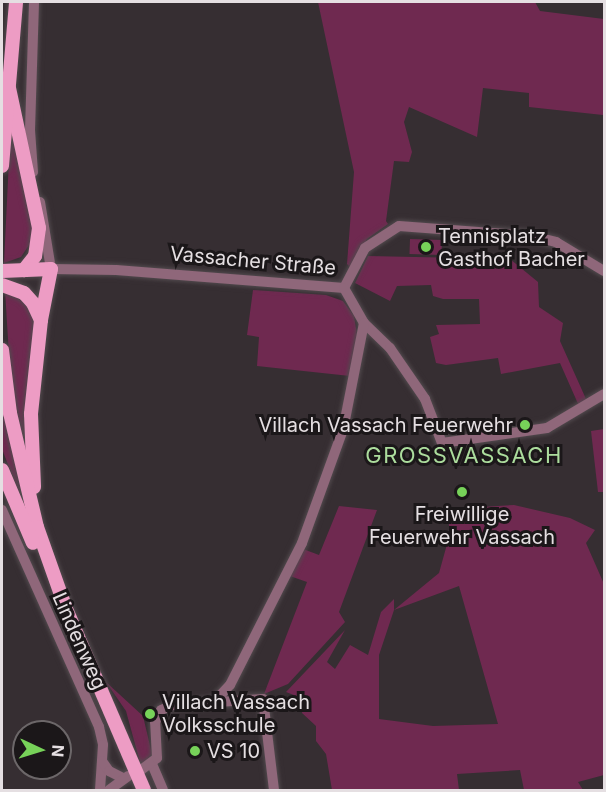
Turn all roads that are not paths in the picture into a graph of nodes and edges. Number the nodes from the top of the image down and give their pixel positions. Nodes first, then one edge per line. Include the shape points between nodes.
1 (16, 2) edge
2 (34, 2) edge
3 (9, 88) junction
4 (2, 166) edge
5 (51, 269) junction
6 (2, 270) edge
7 (24, 270) junction
8 (604, 271) edge
9 (2, 285) edge
10 (344, 288) junction
11 (41, 320) junction
12 (364, 323) junction
13 (2, 350) edge
14 (604, 394) edge
15 (2, 470) edge
16 (2, 510) edge
17 (37, 527) junction
18 (66, 609) junction
19 (215, 701) junction
20 (102, 761) junction
21 (152, 764) junction
22 (131, 774) junction
23 (100, 790) edge
24 (109, 790) edge
25 (144, 790) edge
26 (163, 790) edge
27 (274, 790) edge

1 - 3 main road
2 - 5 street via 31,160 48,232
3 - 4 main road
3 - 7 main road via 39,228 35,256
5 - 7 main road, Vassacher Straße
5 - 10 street, Vassacher Straße via 116,270
5 - 11 main road
6 - 7 main road, Vassacher Straße
8 - 10 street, Vassacher Straße via 556,242 532,236 399,226 365,248
9 - 11 main road via 24,293
10 - 12 street
11 - 17 main road via 30,430 33,482 40,510
12 - 14 street via 390,348 425,399 442,443 547,428
12 - 19 street via 343,430 302,543 230,685
13 - 17 main road via 10,413
15 - 18 main road via 53,596
16 - 20 street, Lindenweg via 99,727
17 - 18 main road
18 - 25 main road
19 - 21 street via 161,710 155,722 159,751
19 - 27 street via 263,699
20 - 22 street via 109,771
20 - 23 street, Lindenweg
21 - 22 street
21 - 26 street
22 - 24 street

